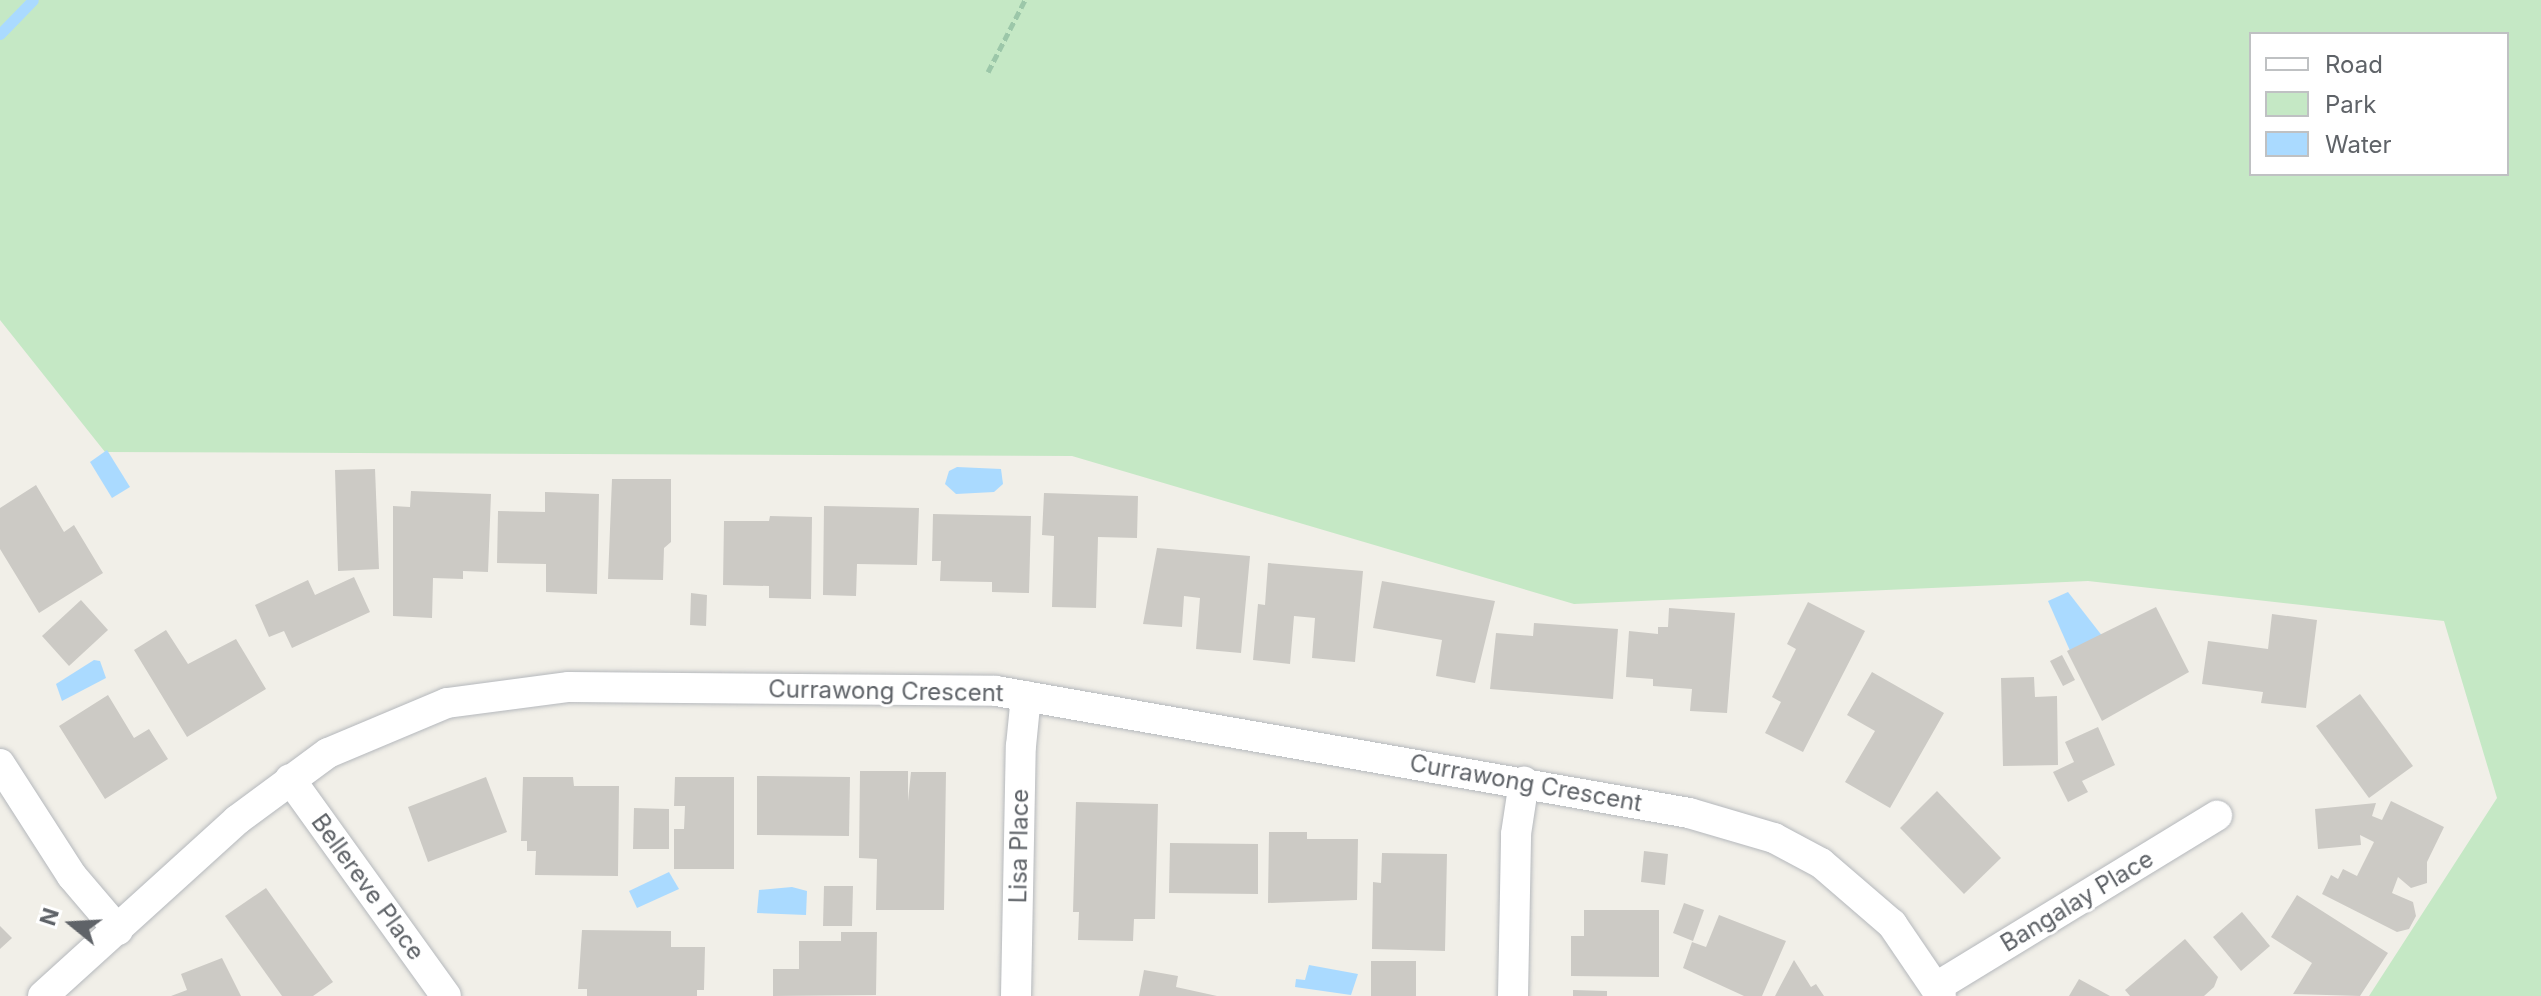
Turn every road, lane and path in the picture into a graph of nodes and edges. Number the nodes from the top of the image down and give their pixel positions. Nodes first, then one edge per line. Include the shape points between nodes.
1 (1025, 0) edge
2 (988, 72) dead end
3 (1026, 696) junction
4 (0, 764) edge
5 (290, 779) junction
6 (1524, 782) junction
7 (2217, 816) dead end
8 (118, 930) junction
9 (1940, 991) edge
10 (43, 996) edge
11 (446, 996) edge
12 (1016, 996) edge
13 (1513, 996) edge

1 - 2 path
3 - 5 street, Currawong Crescent via 968,689 532,689 447,703 409,716 328,753
3 - 6 street, Currawong Crescent
3 - 12 street, Lisa Place
4 - 8 street via 72,876
5 - 8 street, Currawong Crescent
5 - 11 street, Bellereve Place
6 - 9 street, Currawong Crescent via 1719,820 1798,849 1871,902
6 - 13 street via 1516,834
7 - 9 street, Bangalay Place
8 - 10 street, Currawong Crescent

